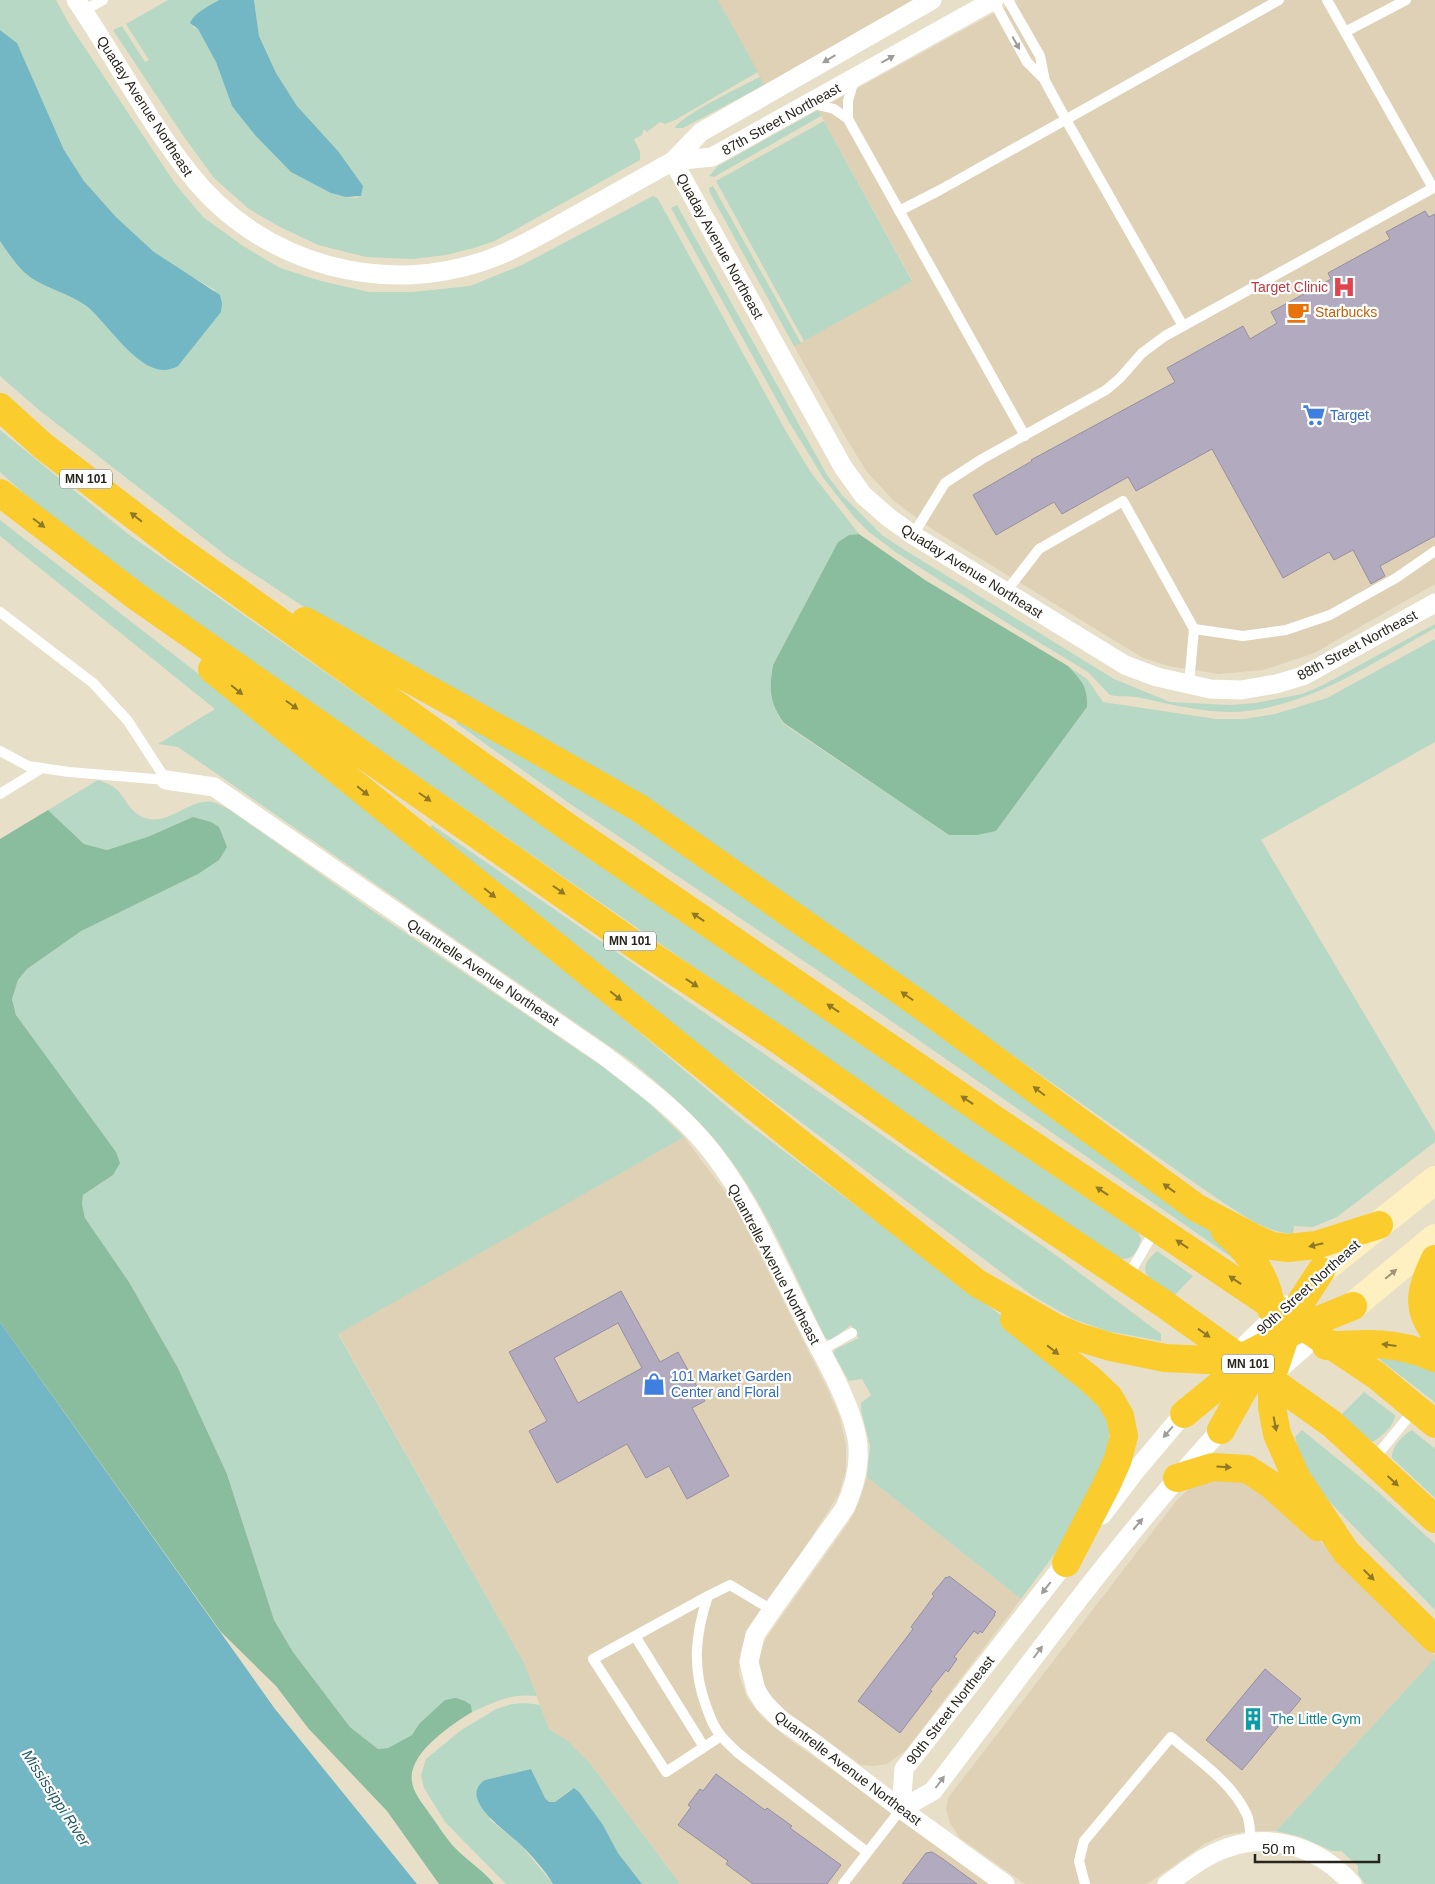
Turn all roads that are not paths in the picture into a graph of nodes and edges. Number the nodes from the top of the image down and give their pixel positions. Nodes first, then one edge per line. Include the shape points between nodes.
1 (103, 0) edge
2 (932, 0) edge
3 (997, 0) edge
4 (1279, 0) edge
5 (1326, 0) edge
6 (1406, 0) edge
7 (80, 5) edge
8 (1345, 32) junction
9 (854, 78) junction
10 (1045, 81) junction
11 (809, 103) junction
12 (1065, 118) junction
13 (848, 120) junction
14 (673, 161) junction
15 (1434, 187) edge
16 (900, 211) junction
17 (1183, 326) junction
18 (0, 407) edge
19 (1025, 436) junction
20 (0, 493) edge
21 (913, 535) junction
22 (175, 547) junction
23 (1435, 551) edge
24 (1005, 593) junction
25 (137, 597) junction
26 (1435, 603) edge
27 (0, 612) edge
28 (1194, 629) junction
29 (1189, 684) junction
30 (0, 751) edge
31 (42, 768) junction
32 (166, 780) junction
33 (0, 794) edge
34 (1435, 1180) edge
35 (1197, 1208) junction
36 (1379, 1225) junction
37 (1157, 1228) junction
38 (1435, 1238) edge
39 (1435, 1259) edge
40 (1321, 1271) joint
41 (1126, 1279) junction
42 (977, 1283) junction
43 (1353, 1306) joint
44 (852, 1332) dead end
45 (1435, 1333) edge
46 (1276, 1349) junction
47 (820, 1351) junction
48 (1435, 1358) edge
49 (1229, 1361) junction
50 (1184, 1414) junction
51 (1426, 1416) edge
52 (1221, 1430) joint
53 (1372, 1461) junction
54 (1177, 1478) junction
55 (1435, 1519) edge
56 (1346, 1552) junction
57 (1066, 1563) junction
58 (708, 1596) junction
59 (772, 1610) junction
60 (635, 1636) junction
61 (1435, 1640) edge
62 (721, 1736) junction
63 (704, 1747) junction
64 (901, 1808) junction
65 (1251, 1841) junction
66 (867, 1852) junction
67 (843, 1884) edge
68 (1005, 1884) edge
69 (1085, 1884) edge
70 (1167, 1884) edge
71 (1352, 1884) edge

1 - 7 lane
2 -> 14 street, 87th Street Northeast via 701,132
9 -> 3 street, 87th Street Northeast
3 -> 10 lane via 1026,62
3 - 10 lane via 1040,56
4 - 12 lane
5 - 8 lane
6 - 8 lane
7 - 14 street, Quaday Avenue Northeast via 171,150 197,182 235,220 265,240 329,267 385,275 423,275 461,268 500,255 538,236
8 - 15 lane
9 - 11 street, 87th Street Northeast
9 - 13 lane via 848,101
10 - 12 lane
11 - 13 lane via 834,109
11 - 14 street, 87th Street Northeast via 712,157
12 - 16 lane
12 - 17 lane
13 - 16 lane
14 - 21 street, Quaday Avenue Northeast via 844,467 864,495
15 - 17 lane
16 - 19 lane
17 - 19 lane via 1142,353 1106,390
22 -> 18 highway, MN 101 via 44,446
19 - 21 lane via 945,484
20 -> 25 highway, MN 101
21 - 24 street, Quaday Avenue Northeast
35 -> 22 highway via 919,1004 639,808
37 -> 22 highway, MN 101 via 569,828
23 - 28 lane via 1396,578 1330,615 1286,630 1243,636
24 - 28 lane via 1039,549 1122,501
24 - 29 street, Quaday Avenue Northeast via 1125,665
25 -> 41 highway, MN 101 via 638,947
25 -> 42 highway via 190,653
26 - 29 street, 88th Street Northeast via 1304,676 1241,690 1210,689
27 - 32 lane via 93,683 128,721
28 - 29 lane
30 - 31 lane via 28,766
31 - 32 lane
31 - 33 lane
32 - 47 street, Quantrelle Avenue Northeast via 214,788 605,1056 672,1109 702,1140 751,1214
34 - 36 main road, 90th Street Northeast
36 -> 35 highway via 1316,1245 1288,1248 1272,1246
35 - 46 highway via 1249,1254 1263,1280 1270,1303
36 - 40 main road, 90th Street Northeast
37 - 41 lane
51 -> 37 highway, MN 101 via 1377,1376
43 -> 38 main road
39 - 45 highway via 1422,1289 1423,1311
40 - 46 highway
41 -> 53 highway, MN 101 via 1332,1424
42 - 49 highway via 1056,1328 1111,1348 1165,1358
42 -> 57 highway via 1009,1316 1090,1379 1109,1397 1120,1416 1124,1436 1118,1459
43 - 46 highway via 1304,1326
44 - 47 lane
48 -> 46 highway via 1415,1349 1386,1344
46 - 49 highway
46 - 50 highway
46 - 52 highway
46 -> 56 highway via 1272,1407 1277,1434 1296,1477
47 - 59 street, Quantrelle Avenue Northeast via 852,1420 858,1447 856,1474 845,1508
49 - 50 street, 90th Street Northeast
50 -> 57 street, 90th Street Northeast via 1137,1469
51 - 53 lane
52 - 54 street
53 -> 55 highway, MN 101
54 -> 56 highway via 1213,1467 1247,1469 1270,1484
64 -> 54 street via 934,1791 1128,1536
56 -> 61 highway
57 -> 64 street, 90th Street Northeast via 904,1769
58 - 59 lane via 730,1586
58 - 60 lane
58 - 62 lane via 700,1621 696,1663 700,1689
59 - 64 street, Quantrelle Avenue Northeast via 755,1635 749,1662 756,1690 764,1703 781,1720
60 - 63 lane
60 - 63 lane via 593,1659 666,1772
62 - 63 lane
62 - 66 lane via 738,1753
64 - 66 lane
64 - 68 street, Quantrelle Avenue Northeast
65 - 69 lane via 1248,1816 1238,1799 1219,1778 1171,1737 1084,1841 1079,1861
65 - 70 street via 1203,1859
65 - 71 street via 1279,1842 1302,1848 1327,1860
66 - 67 lane

